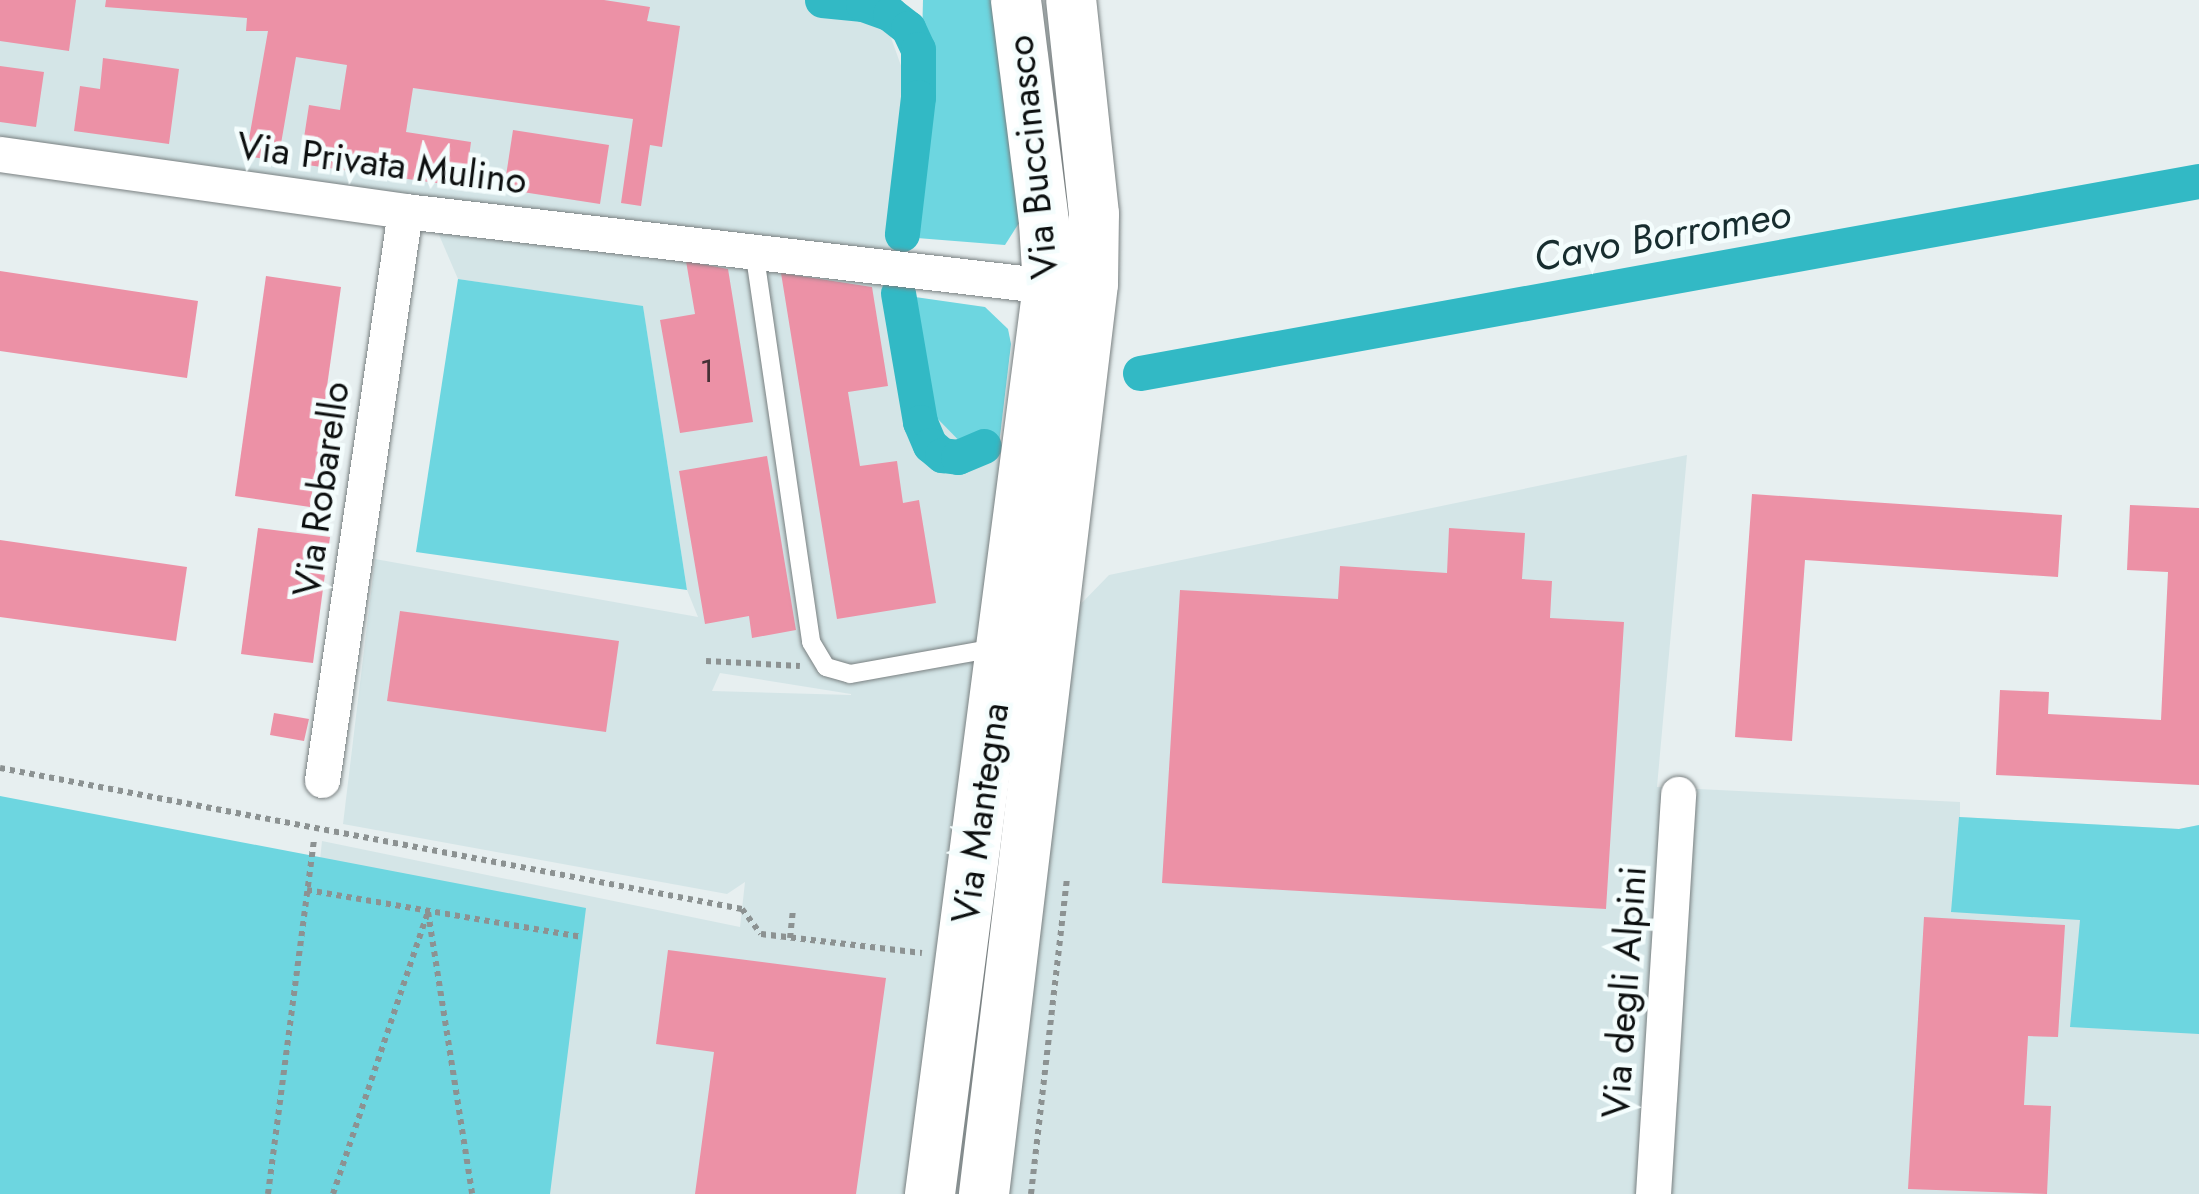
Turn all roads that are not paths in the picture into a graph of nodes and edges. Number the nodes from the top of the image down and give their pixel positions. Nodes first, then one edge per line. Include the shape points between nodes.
1 (1016, 0) edge
2 (1071, 0) edge
3 (0, 154) edge
4 (405, 211) junction
5 (754, 250) junction
6 (1048, 286) junction
7 (1030, 432) joint
8 (1002, 647) junction
9 (322, 780) dead end
10 (1678, 794) dead end
11 (930, 1194) edge
12 (984, 1194) edge
13 (1654, 1194) edge

1 - 6 street, Via Buccinasco
2 - 12 street, Via Buccinasco via 1094,214 1082,403
3 - 4 street, Via Privata Mulino
4 - 5 street, Via Privata Mulino
4 - 9 street, Via Robarello
5 - 6 street, Via Privata Mulino
5 - 8 lane via 811,642 826,667 850,674
6 - 7 street, Via Buccinasco
7 - 8 street, Via Mantegna
8 - 11 street, Via Mantegna
10 - 13 street, Via degli Alpini

